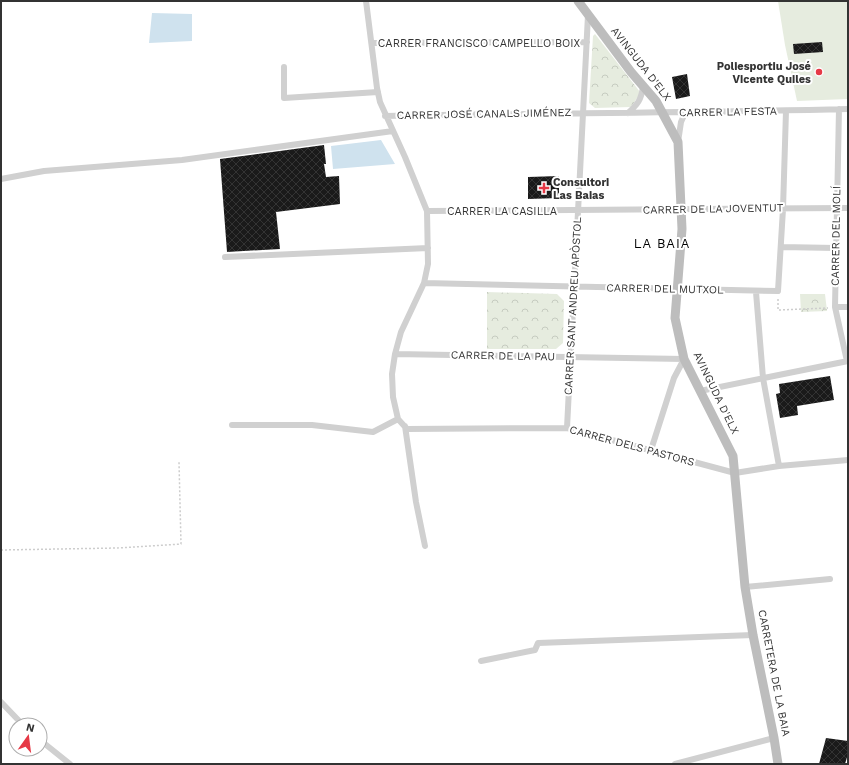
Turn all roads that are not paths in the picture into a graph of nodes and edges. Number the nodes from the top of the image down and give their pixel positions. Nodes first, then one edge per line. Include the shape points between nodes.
1 (366, 1) edge
2 (578, 1) edge
3 (588, 13) junction
4 (587, 42) junction
5 (372, 43) junction
6 (284, 67) dead end
7 (643, 86) junction
8 (378, 92) junction
9 (848, 109) edge
10 (839, 110) junction
11 (786, 111) junction
12 (584, 113) junction
13 (628, 113) junction
14 (663, 113) junction
15 (684, 113) junction
16 (385, 116) junction
17 (393, 131) junction
18 (678, 142) junction
19 (1, 179) edge
20 (783, 208) junction
21 (837, 208) junction
22 (848, 208) edge
23 (682, 209) junction
24 (578, 210) junction
25 (427, 211) junction
26 (781, 247) junction
27 (428, 248) junction
28 (836, 248) junction
29 (225, 257) dead end
30 (424, 283) junction
31 (574, 287) junction
32 (678, 290) junction
33 (756, 292) junction
34 (835, 307) junction
35 (848, 307) edge
36 (395, 354) junction
37 (570, 357) junction
38 (684, 359) junction
39 (848, 361) edge
40 (763, 378) junction
41 (700, 391) junction
42 (398, 419) junction
43 (232, 425) dead end
44 (406, 428) junction
45 (567, 428) junction
46 (651, 450) junction
47 (848, 460) edge
48 (779, 466) junction
49 (735, 473) junction
50 (425, 546) dead end
51 (830, 579) dead end
52 (745, 587) junction
53 (753, 635) junction
54 (481, 661) dead end
55 (1, 702) edge
56 (15, 717) edge
57 (774, 738) junction
58 (48, 746) edge
59 (70, 764) edge
60 (675, 764) edge
61 (778, 764) edge

1 - 5 street
2 - 3 main road, AVINGUDA D'ELX
3 - 4 street, CARRER SANT ANDREU APÒSTOL
3 - 7 main road, AVINGUDA D'ELX
4 - 5 street, CARRER FRANCISCO CAMPELLO BOIX
4 - 12 street, CARRER SANT ANDREU APÒSTOL
5 - 8 street
6 - 8 street via 284,98
7 - 13 street via 642,97
7 - 14 main road, AVINGUDA D'ELX
8 - 16 street
9 - 10 street, CARRER LA FESTA
10 - 11 street, CARRER LA FESTA
10 - 21 street, CARRER DEL MOLÍ
11 - 15 street, CARRER LA FESTA
11 - 20 street
12 - 13 street, CARRER LA FESTA
12 - 16 street, CARRER JOSÉ CANALS JIMÉNEZ
12 - 24 street, CARRER SANT ANDREU APÒSTOL
13 - 14 street, CARRER LA FESTA
14 - 15 street, CARRER LA FESTA
14 - 18 main road, AVINGUDA D'ELX
15 - 18 street
16 - 17 street
17 - 19 street via 182,160 44,171
17 - 25 street
18 - 23 main road, AVINGUDA D'ELX
20 - 21 street, CARRER DE LA JOVENTUT
20 - 23 street, CARRER DE LA JOVENTUT
20 - 26 street
21 - 22 street, CARRER DE LA JOVENTUT
21 - 28 street, CARRER DEL MOLÍ
23 - 24 street, CARRER DE LA JOVENTUT
23 - 32 main road, AVINGUDA D'ELX
24 - 25 street, CARRER LA CASILLA
24 - 31 street, CARRER SANT ANDREU APÒSTOL
25 - 27 street
26 - 28 street
26 - 33 street, CARRER DEL MUTXOL via 778,290
27 - 29 street
27 - 30 street
28 - 34 street, CARRER DEL MOLÍ
30 - 31 street, CARRER DEL MUTXOL
30 - 36 street via 401,332
31 - 32 street, CARRER DEL MUTXOL
31 - 37 street, CARRER SANT ANDREU APÒSTOL
32 - 33 street, CARRER DEL MUTXOL
32 - 38 main road, AVINGUDA D'ELX via 675,318
33 - 40 street
34 - 35 street
34 - 39 street, CARRER DEL MOLÍ
36 - 37 street, CARRER DE LA PAU
36 - 42 street via 392,374 393,397
37 - 38 street, CARRER DE LA PAU
37 - 45 street, CARRER SANT ANDREU APÒSTOL
38 - 41 main road, AVINGUDA D'ELX
38 - 46 street via 674,378
39 - 40 street
40 - 41 street
40 - 48 street
41 - 49 main road, AVINGUDA D'ELX via 733,456
42 - 43 street via 373,432 312,425
42 - 44 street
44 - 45 street, CARRER DELS PASTORS
44 - 50 street
45 - 46 street, CARRER DELS PASTORS
46 - 49 street, CARRER DELS PASTORS
47 - 48 street
48 - 49 street
49 - 52 main road, AVINGUDA D'ELX
51 - 52 street
52 - 53 main road, CARRETERA DE LA BAIA
53 - 54 street via 538,643 535,650
53 - 57 main road, CARRETERA DE LA BAIA
55 - 56 street
57 - 60 street
57 - 61 main road, CARRETERA DE LA BAIA
58 - 59 street

